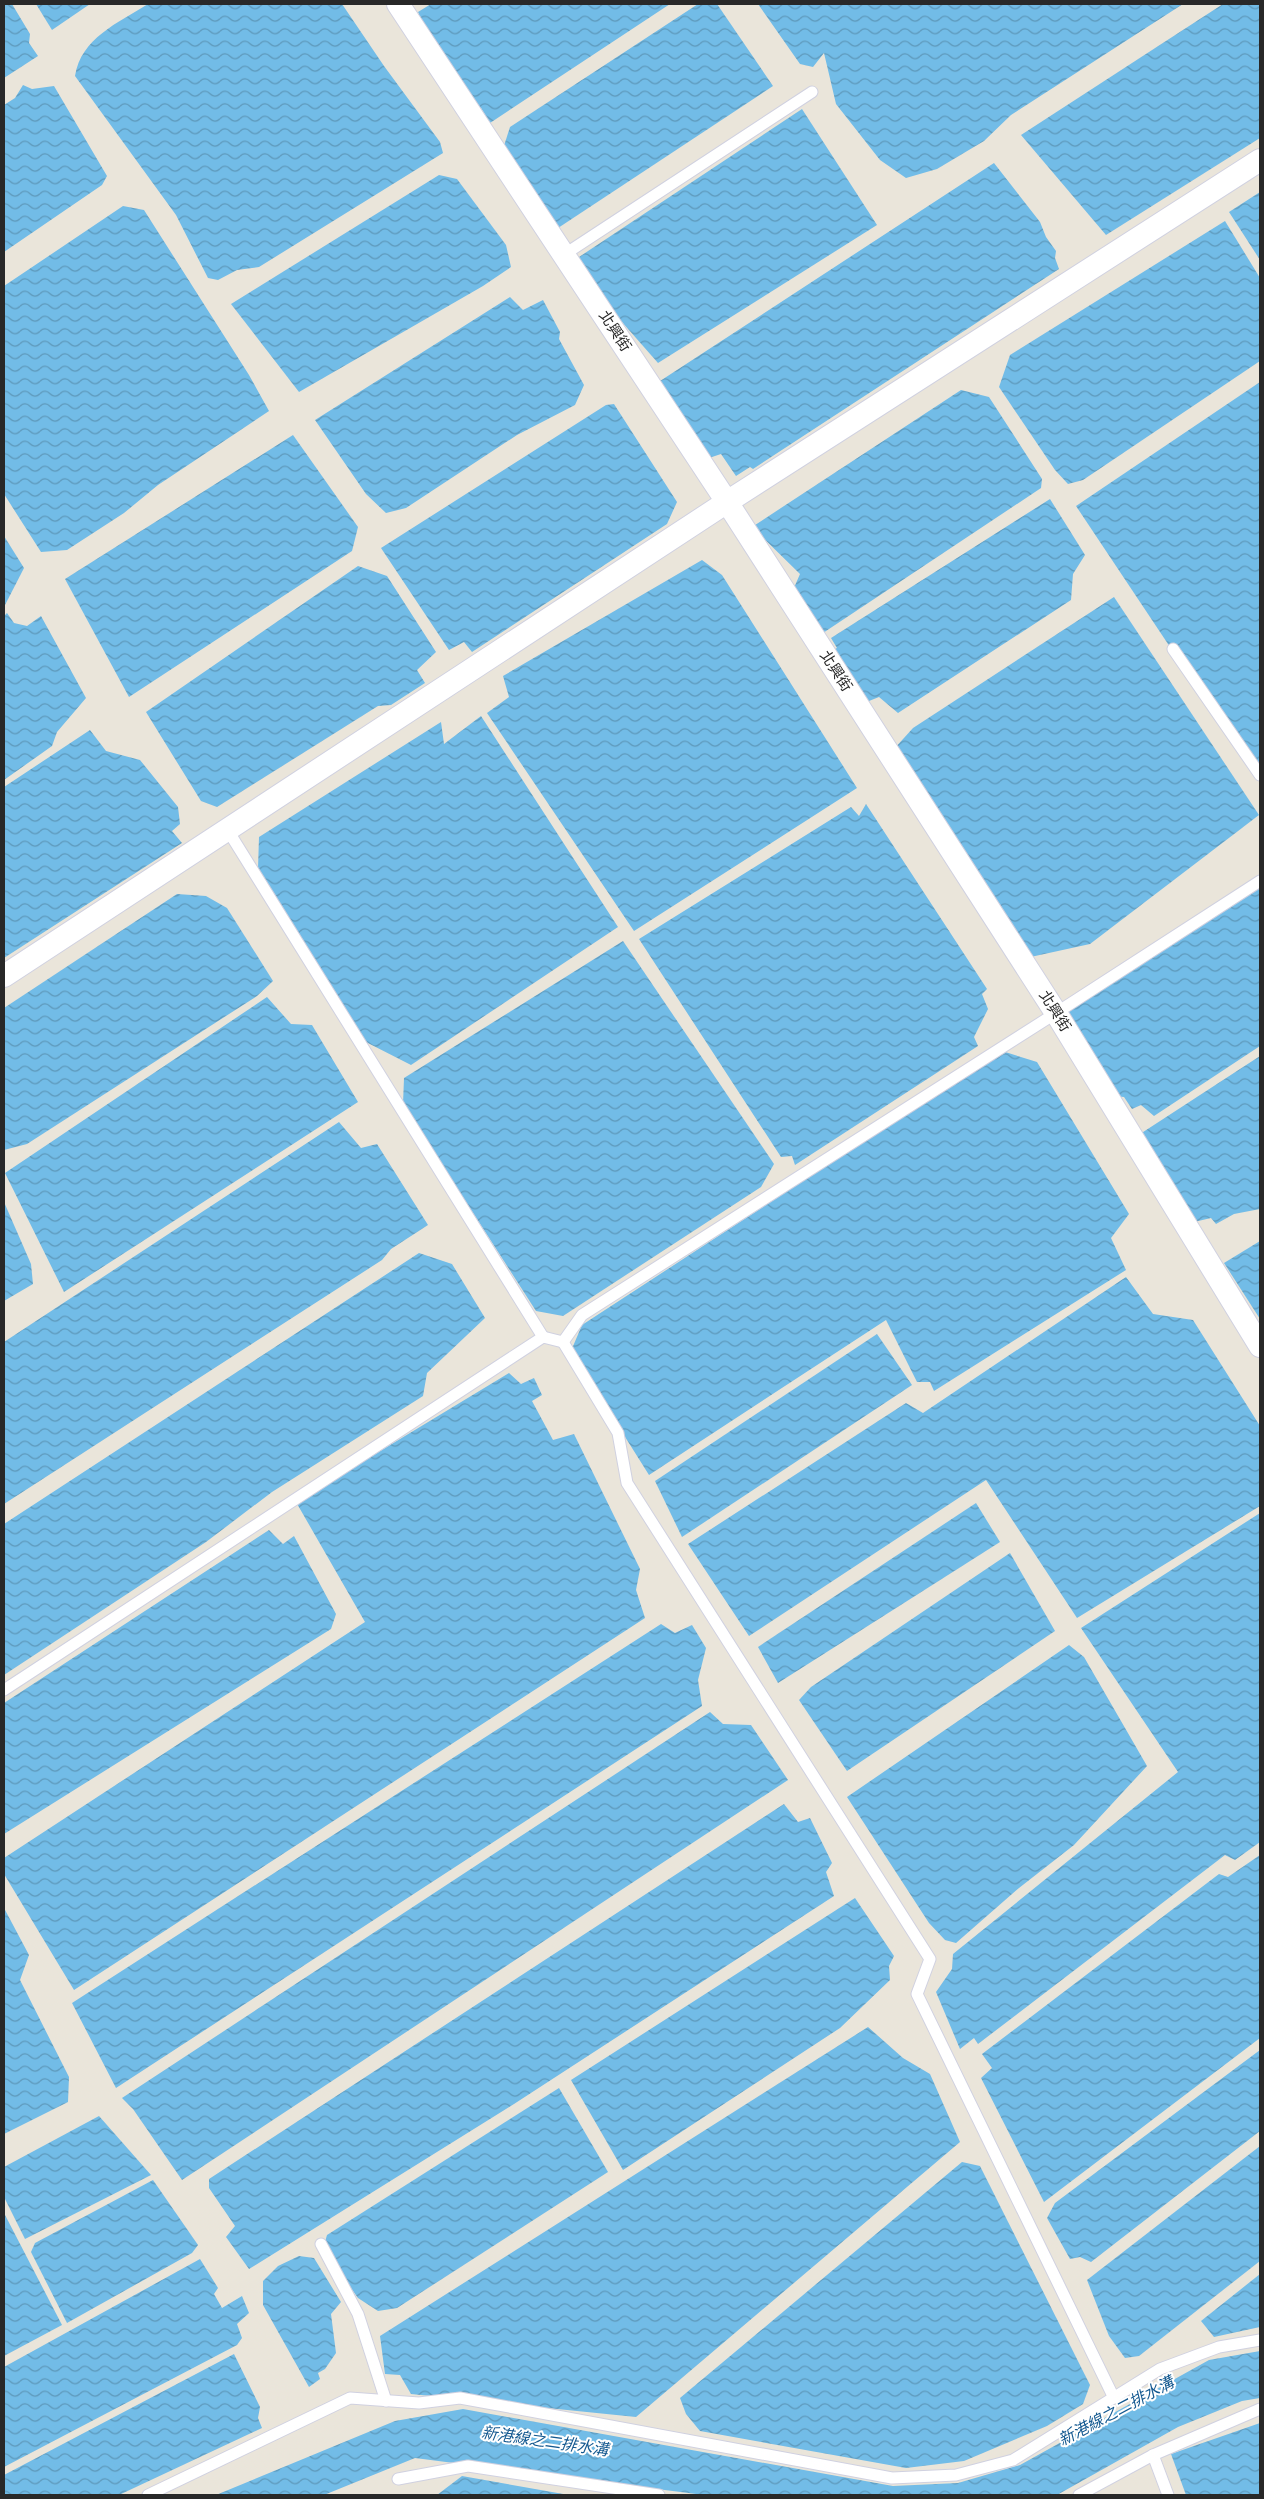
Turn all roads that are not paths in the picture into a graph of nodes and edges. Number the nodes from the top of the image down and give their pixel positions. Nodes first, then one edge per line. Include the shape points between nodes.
1 (398, 4) edge
2 (812, 92) dead end
3 (1260, 160) edge
4 (565, 254) junction
5 (727, 502) junction
6 (1173, 649) dead end
7 (1260, 775) edge
8 (227, 829) junction
9 (1260, 881) edge
10 (4, 976) edge
11 (1056, 1013) junction
12 (543, 1337) junction
13 (562, 1342) junction
14 (1260, 1346) edge
15 (4, 1690) edge
16 (321, 2244) dead end
17 (1260, 2340) edge
18 (1114, 2398) junction
19 (386, 2401) junction
20 (1260, 2409) edge
21 (1153, 2456) junction
22 (398, 2479) dead end
23 (148, 2495) edge
24 (659, 2495) edge
25 (1079, 2495) edge
26 (1168, 2495) edge

1 - 4 street, 北興街
2 - 4 lane
3 - 5 street
4 - 5 street, 北興街
5 - 8 street
5 - 11 street, 北興街
6 - 7 lane
8 - 10 street
8 - 12 lane
9 - 11 lane
11 - 13 lane via 582,1315
11 - 14 street, 北興街
12 - 13 lane
12 - 15 lane
13 - 18 lane via 618,1433 627,1483 930,1960 917,1994
16 - 19 lane via 358,2314
17 - 18 lane via 1219,2347 1160,2369
18 - 19 lane via 1013,2460 956,2476 892,2478 460,2398 419,2403
19 - 23 lane via 350,2398
20 - 21 lane
21 - 25 lane
21 - 26 lane
22 - 24 lane via 468,2466

